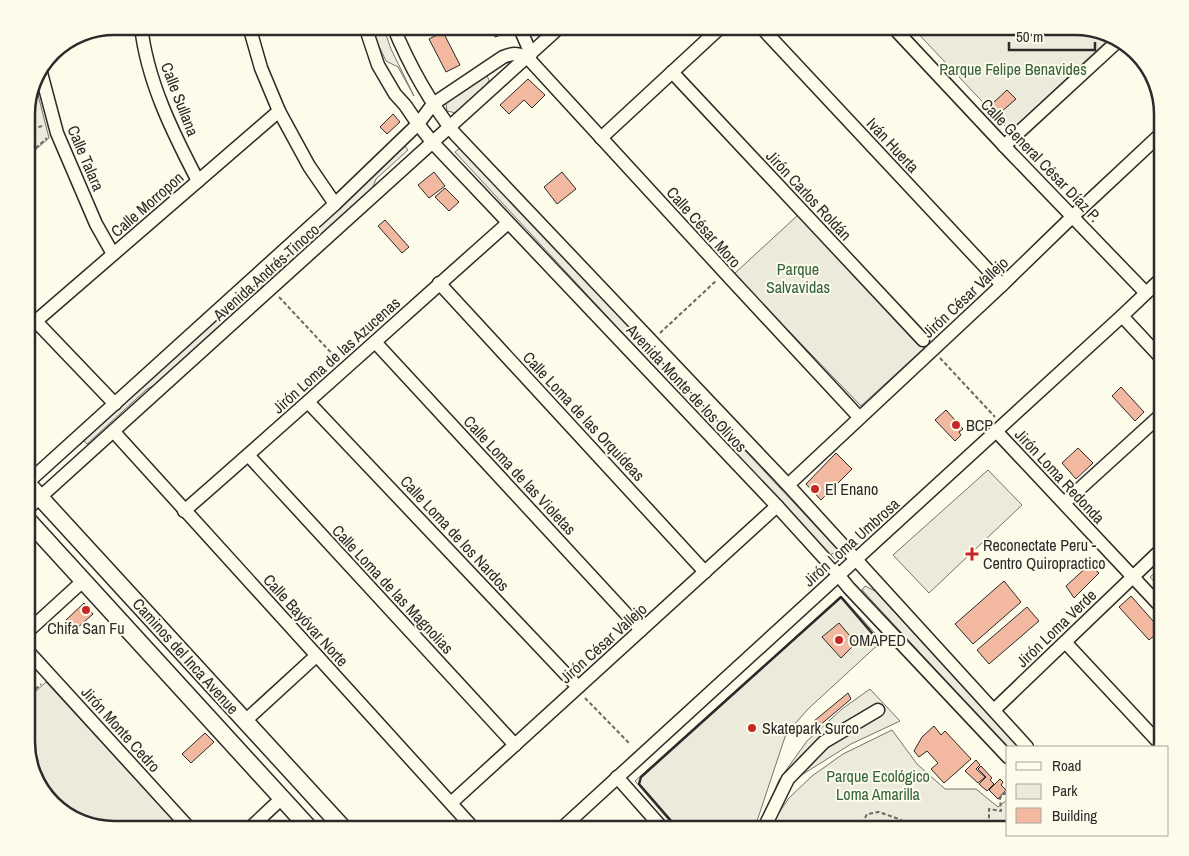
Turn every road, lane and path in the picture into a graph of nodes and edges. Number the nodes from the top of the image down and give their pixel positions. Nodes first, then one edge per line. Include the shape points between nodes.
1 (143, 35) edge
2 (252, 35) edge
3 (368, 35) edge
4 (397, 35) edge
5 (522, 35) edge
6 (551, 35) edge
7 (712, 35) edge
8 (768, 35) edge
9 (900, 35) edge
10 (1113, 45) edge
11 (529, 56) junction
12 (672, 72) junction
13 (43, 80) edge
14 (433, 104) junction
15 (279, 111) junction
16 (418, 124) junction
17 (45, 126) dead end
18 (450, 127) junction
19 (35, 129) edge
20 (46, 132) dead end
21 (601, 138) junction
22 (1154, 140) edge
23 (433, 143) junction
24 (1004, 146) junction
25 (35, 149) edge
26 (198, 181) junction
27 (335, 204) junction
28 (1072, 217) junction
29 (508, 222) junction
30 (113, 254) junction
31 (719, 279) dead end
32 (439, 283) junction
33 (1002, 285) junction
34 (1154, 285) edge
35 (271, 289) junction
36 (1146, 293) junction
37 (1122, 316) junction
38 (36, 321) joint
39 (658, 334) dead end
40 (923, 340) dead end
41 (375, 342) junction
42 (1154, 350) edge
43 (938, 356) dead end
44 (346, 368) junction
45 (308, 402) junction
46 (115, 404) junction
47 (859, 417) junction
48 (1154, 421) edge
49 (999, 428) junction
50 (114, 432) junction
51 (248, 455) junction
52 (35, 476) edge
53 (788, 484) junction
54 (35, 492) edge
55 (40, 497) junction
56 (35, 502) edge
57 (1064, 503) junction
58 (777, 506) junction
59 (184, 511) junction
60 (35, 528) edge
61 (1154, 557) edge
62 (855, 559) junction
63 (705, 572) junction
64 (838, 575) junction
65 (1133, 577) junction
66 (83, 581) junction
67 (1154, 599) edge
68 (35, 624) edge
69 (641, 630) junction
70 (1065, 642) junction
71 (316, 656) junction
72 (35, 659) edge
73 (51, 676) junction
74 (35, 690) edge
75 (580, 690) junction
76 (878, 710) dead end
77 (994, 710) junction
78 (245, 721) junction
79 (1154, 737) edge
80 (629, 743) dead end
81 (515, 745) junction
82 (1026, 746) edge
83 (1006, 755) edge
84 (617, 777) junction
85 (1006, 793) edge
86 (282, 798) junction
87 (451, 803) junction
88 (183, 821) edge
89 (258, 821) edge
90 (303, 821) edge
91 (337, 821) edge
92 (467, 821) edge
93 (570, 821) edge
94 (656, 821) edge
95 (768, 821) edge
96 (864, 821) edge
97 (902, 821) edge
98 (989, 821) edge

1 - 26 street, Calle Sullana via 159,97
2 - 15 street
3 - 16 street, Avenida Monte de los Olivos via 378,65
4 - 14 street, Avenida Monte de los Olivos
5 - 11 street, Calle César Moro
6 - 11 street, Avenida Andrés Tinoco
7 - 12 street
8 - 33 street, Iván Huerta
9 - 24 street, Calle General César Díaz P.
10 - 24 street
11 - 14 street, Avenida Andrés Tinoco via 510,54 503,57
11 - 18 street, Avenida Andrés Tinoco
11 - 21 street, Calle César Moro
12 - 21 street
12 - 40 street, Jirón Carlos Roldán
13 - 30 street, Calle Talara via 56,133 96,224
14 - 16 street, Avenida Andrés Tinoco
14 - 18 street, Avenida Monte de los Olivos
15 - 26 street, Calle Morropon
15 - 27 street via 309,166
16 - 23 street, Avenida Monte de los Olivos
16 - 27 street, Avenida Andrés Tinoco
17 - 19 path
18 - 23 street, Avenida Andrés Tinoco
18 - 53 street, Avenida Monte de los Olivos
20 - 25 path via 48,138
21 - 47 street, Calle César Moro
22 - 28 street, Jirón César Vallejo
23 - 29 street, Avenida Monte de los Olivos
23 - 35 street, Avenida Andrés Tinoco
24 - 28 street, Calle General César Díaz P.
26 - 30 street, Calle Morropon
27 - 46 street, Avenida Andrés Tinoco
28 - 33 street, Jirón César Vallejo
28 - 36 street, Calle General César Díaz P.
29 - 32 street, Jirón Loma de las Azucenas
29 - 58 street, Avenida Monte de los Olivos
30 - 38 street, Calle Morropon
31 - 39 path
32 - 41 street, Jirón Loma de las Azucenas
32 - 63 street, Calle Loma de las Orquídeas
33 - 47 street, Jirón César Vallejo
34 - 36 street, Jirón Loma Umbrosa
35 - 44 path
35 - 50 street, Avenida Andrés Tinoco
36 - 37 street, Jirón Loma Umbrosa
37 - 42 street
37 - 49 street, Jirón Loma Umbrosa
38 - 46 street
41 - 44 street, Jirón Loma de las Azucenas
41 - 69 street, Calle Loma de las Violetas
43 - 49 path
44 - 45 street, Jirón Loma de las Azucenas
45 - 51 street, Jirón Loma de las Azucenas
45 - 75 street, Calle Loma de los Nardos
46 - 52 street, Avenida Andrés Tinoco
47 - 53 street, Jirón César Vallejo
48 - 57 street
49 - 57 street, Jirón Loma Redonda
49 - 62 street, Jirón Loma Umbrosa
50 - 55 street, Avenida Andrés Tinoco
50 - 59 street, Calle Bayóvar Norte
51 - 59 street, Jirón Loma de las Azucenas
51 - 81 street, Calle Loma de las Magnolias
53 - 62 street, Avenida Monte de los Olivos
54 - 55 main road, Caminos del Inca Avenue
55 - 56 street, Avenida Andrés Tinoco
55 - 78 main road, Caminos del Inca Avenue
57 - 65 street, Jirón Loma Redonda
58 - 63 street, Jirón César Vallejo
58 - 64 street, Avenida Monte de los Olivos
59 - 71 street, Calle Bayóvar Norte
60 - 66 main road, Caminos del Inca Avenue
61 - 65 street, Jirón Loma Verde
62 - 64 street, Jirón Loma Umbrosa
62 - 77 street, Avenida Monte de los Olivos
63 - 69 street, Jirón César Vallejo
64 - 83 street, Avenida Monte de los Olivos
64 - 84 street, Jirón Loma Umbrosa
65 - 67 street, Jirón Loma Redonda
65 - 70 street, Jirón Loma Verde
66 - 68 street
66 - 86 main road, Caminos del Inca Avenue
69 - 75 street, Jirón César Vallejo
70 - 77 street, Jirón Loma Verde
70 - 79 street
71 - 78 street
71 - 87 street, Calle Bayóvar Norte
72 - 73 street, Jirón Monte Cedro
73 - 74 path
73 - 88 street, Jirón Monte Cedro
75 - 80 path
75 - 81 street, Jirón César Vallejo
76 - 95 street via 818,748 788,779
77 - 82 street, Avenida Monte de los Olivos
78 - 91 main road, Caminos del Inca Avenue
81 - 87 street, Jirón César Vallejo
84 - 93 street, Jirón Loma Umbrosa
84 - 94 street
85 - 98 path via 1000,798 1001,811 989,809
86 - 89 street
86 - 90 main road, Caminos del Inca Avenue
87 - 92 street, Calle Bayóvar Norte
96 - 97 path via 868,814 879,812

